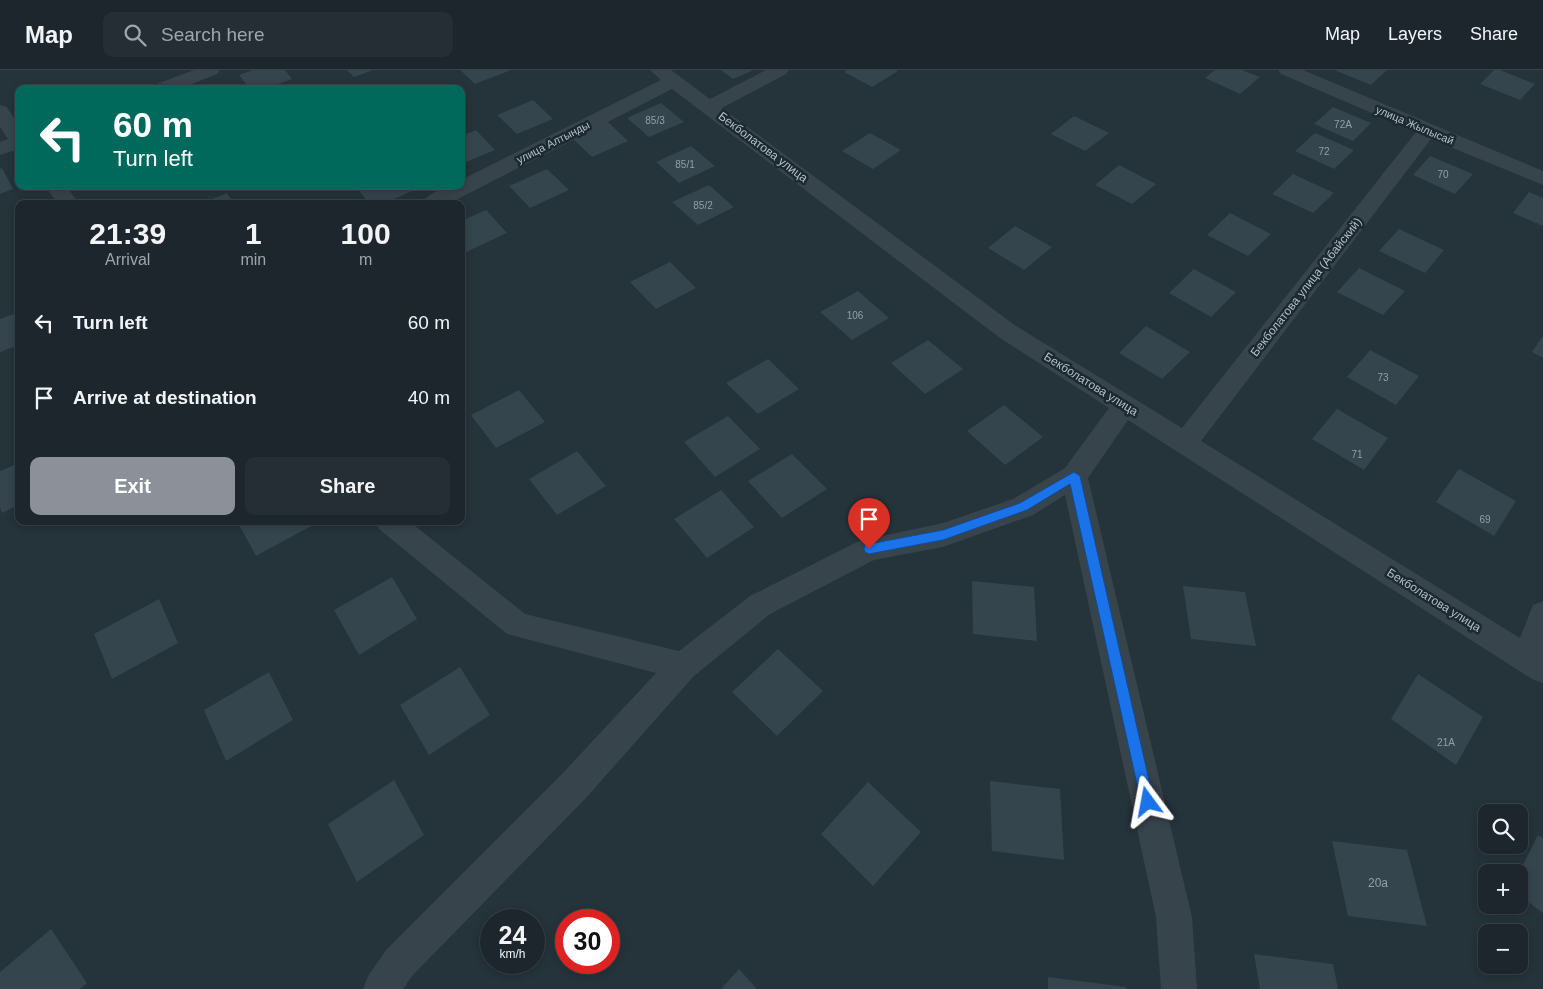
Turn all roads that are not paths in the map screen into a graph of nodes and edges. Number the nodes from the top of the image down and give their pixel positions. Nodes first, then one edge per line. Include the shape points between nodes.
1 (211, 70) edge
2 (780, 70) edge
3 (1287, 70) edge
4 (667, 75) edge
5 (172, 85) edge
6 (709, 107) junction
7 (0, 111) edge
8 (1428, 130) junction
9 (15, 135) edge
10 (15, 143) edge
11 (0, 149) edge
12 (1543, 179) edge
13 (465, 185) edge
14 (457, 190) edge
15 (438, 200) edge
16 (1125, 405) junction
17 (1185, 443) junction
18 (1074, 476) junction
19 (394, 525) edge
20 (1543, 614) edge
21 (1535, 664) edge
22 (683, 666) junction
23 (381, 989) edge
24 (1179, 989) edge

1 - 5 street
2 - 6 street
3 - 8 street, улица Жылысай
4 - 6 street, Бекболатова улица
4 - 13 street, улица Алтынды
6 - 16 street, Бекболатова улица via 1008,332
7 - 9 street
8 - 12 street, улица Жылысай
8 - 17 street, Бекболатова улица (Абайский)
10 - 11 street
14 - 15 street, улица Алтынды
16 - 17 street, Бекболатова улица
16 - 18 street
17 - 21 street, Бекболатова улица
18 - 22 street via 1024,507 943,535 869,549 760,605
18 - 24 street via 1174,917
19 - 22 street via 517,625
20 - 21 street
22 - 23 street via 573,787 399,962

